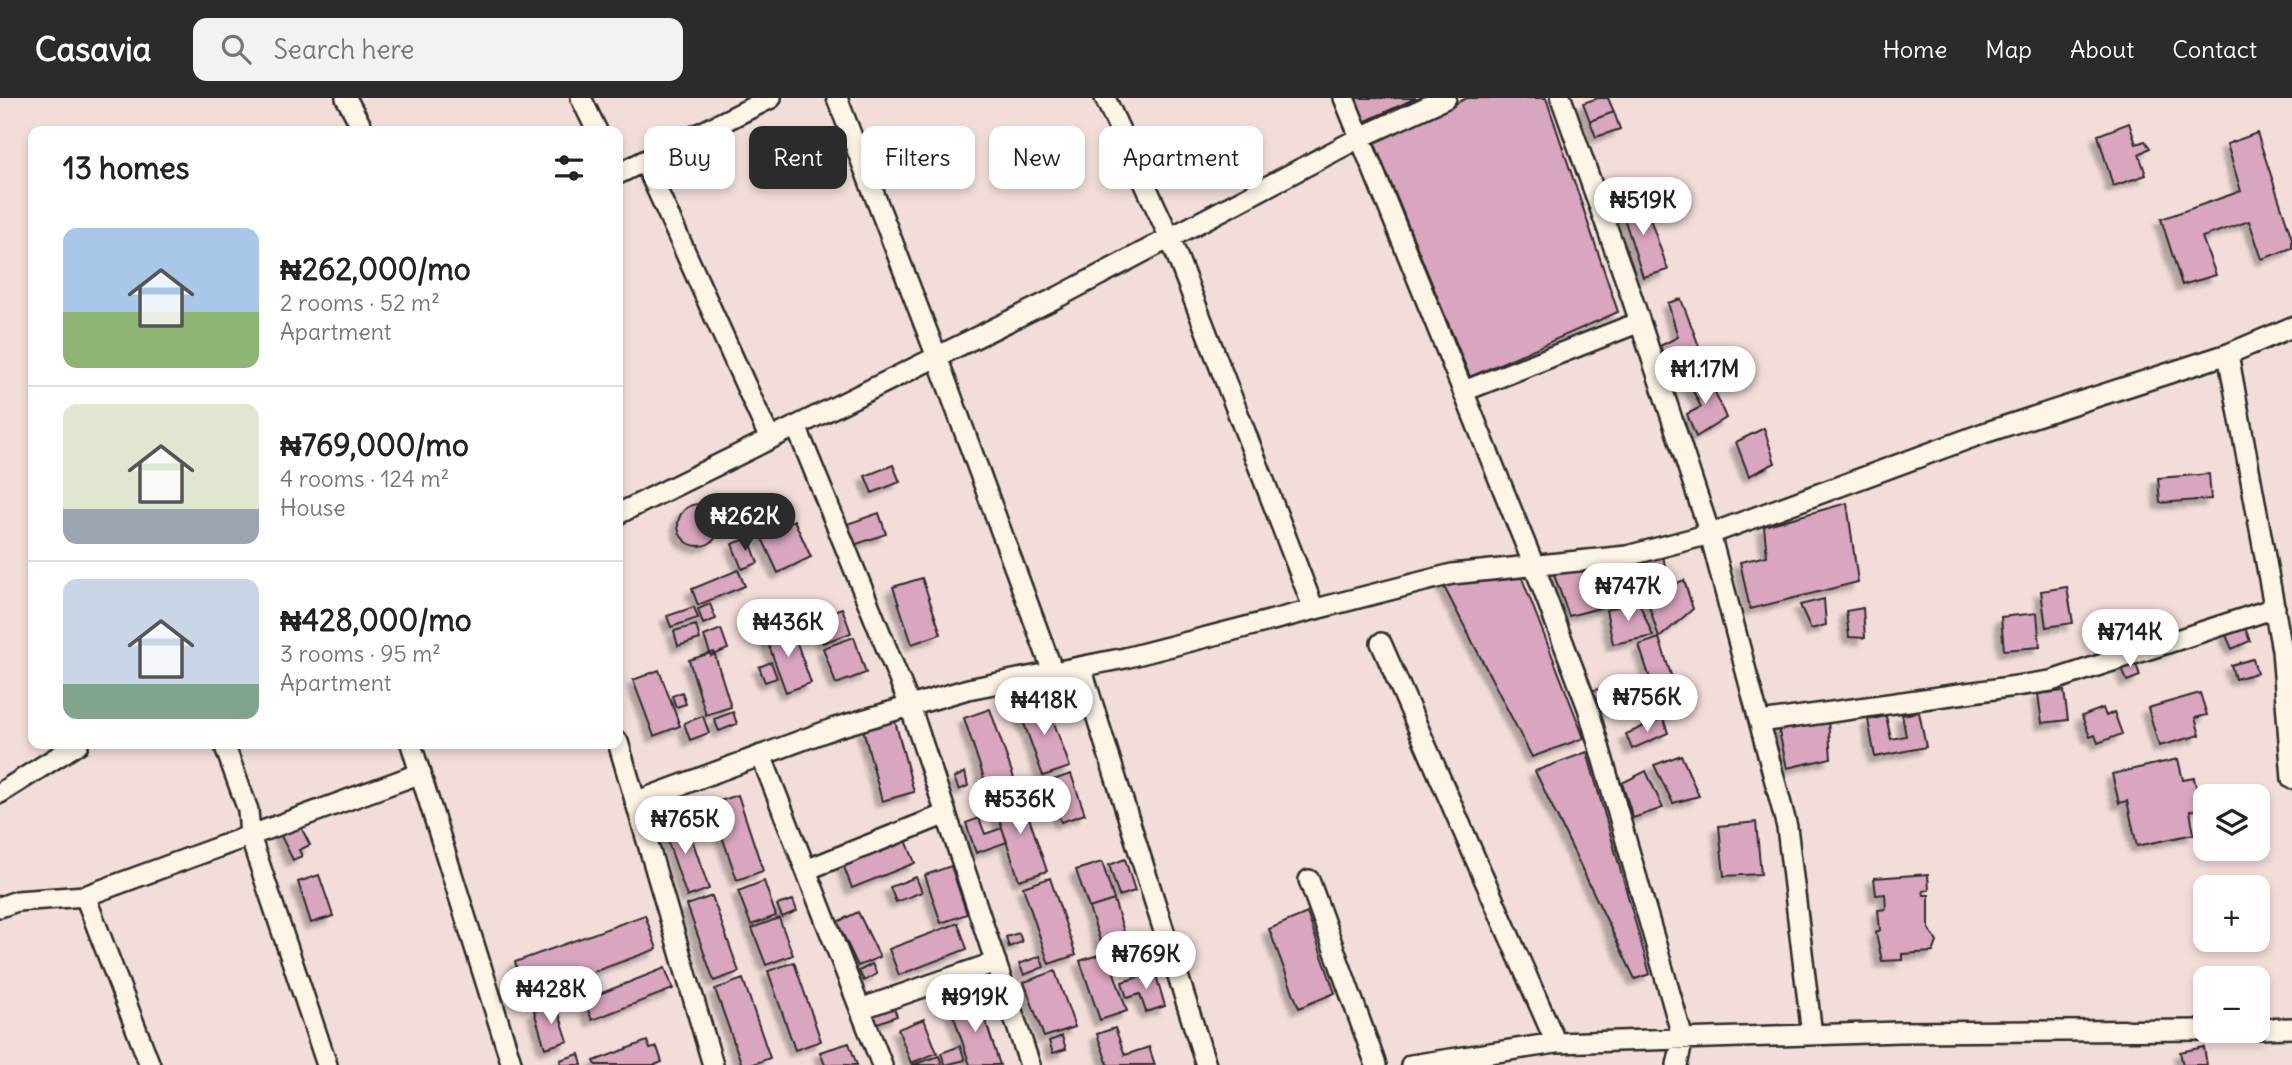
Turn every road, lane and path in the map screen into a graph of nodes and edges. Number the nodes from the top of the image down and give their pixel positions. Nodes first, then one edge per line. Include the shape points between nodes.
1 (346, 98) edge
2 (581, 98) edge
3 (771, 98) edge
4 (837, 98) edge
5 (1105, 98) edge
6 (1344, 98) edge
7 (1446, 98) edge
8 (1561, 98) edge
9 (361, 126) edge
10 (595, 126) edge
11 (715, 126) edge
12 (1361, 137) junction
13 (644, 161) edge
14 (623, 172) edge
15 (657, 189) edge
16 (1170, 238) junction
17 (1640, 322) junction
18 (2292, 327) edge
19 (2228, 354) junction
20 (937, 357) junction
21 (1464, 391) junction
22 (796, 426) junction
23 (770, 439) junction
24 (623, 512) edge
25 (1710, 534) junction
26 (1533, 563) junction
27 (1313, 607) junction
28 (2275, 608) junction
29 (1381, 643) dead end
30 (1081, 667) junction
31 (1053, 672) junction
32 (2289, 705) edge
33 (910, 706) junction
34 (1760, 722) junction
35 (70, 749) edge
36 (227, 749) edge
37 (413, 749) edge
38 (620, 749) edge
39 (761, 755) junction
40 (421, 774) junction
41 (2292, 779) edge
42 (0, 793) edge
43 (635, 802) junction
44 (946, 814) junction
45 (250, 836) junction
46 (806, 870) junction
47 (1309, 880) dead end
48 (85, 895) junction
49 (0, 907) edge
50 (996, 962) junction
51 (860, 1009) junction
52 (2270, 1028) edge
53 (2292, 1028) edge
54 (2193, 1030) edge
55 (1812, 1035) junction
56 (1683, 1040) junction
57 (1556, 1043) junction
58 (150, 1065) edge
59 (327, 1065) edge
60 (512, 1065) edge
61 (713, 1065) edge
62 (882, 1065) edge
63 (1030, 1065) edge
64 (1206, 1065) edge
65 (1376, 1065) edge
66 (1411, 1065) edge
67 (1677, 1065) edge

1 - 9 street
2 - 10 street
3 - 11 street
4 - 20 street
5 - 16 street
6 - 12 street
7 - 12 street
8 - 17 street
12 - 16 street
12 - 21 street
13 - 14 street
15 - 23 street
16 - 20 street
16 - 27 street
17 - 21 street
17 - 25 street
18 - 19 street
19 - 25 street via 1971,438
19 - 28 street
20 - 22 street
20 - 31 street
21 - 26 street
22 - 23 street
22 - 33 street
23 - 24 street
25 - 26 street via 1627,556
25 - 34 street
26 - 27 street via 1452,573
26 - 56 street via 1588,708
27 - 30 street
28 - 32 street
28 - 34 street via 2051,681
29 - 57 street
30 - 31 street
30 - 64 street
31 - 33 street
32 - 41 street
33 - 39 street
33 - 44 street
34 - 55 street via 1787,827
35 - 42 street
36 - 45 street via 248,810
37 - 40 street
38 - 43 street
39 - 43 street
39 - 46 street
40 - 45 street
40 - 60 street
43 - 61 street
44 - 46 street
44 - 50 street
45 - 48 street
45 - 59 street
46 - 51 street
47 - 65 street
48 - 49 street via 17,901
48 - 58 street
50 - 51 street
50 - 63 street
51 - 62 street
52 - 53 street
54 - 55 street
55 - 56 street
56 - 57 street
56 - 67 street
57 - 66 street

